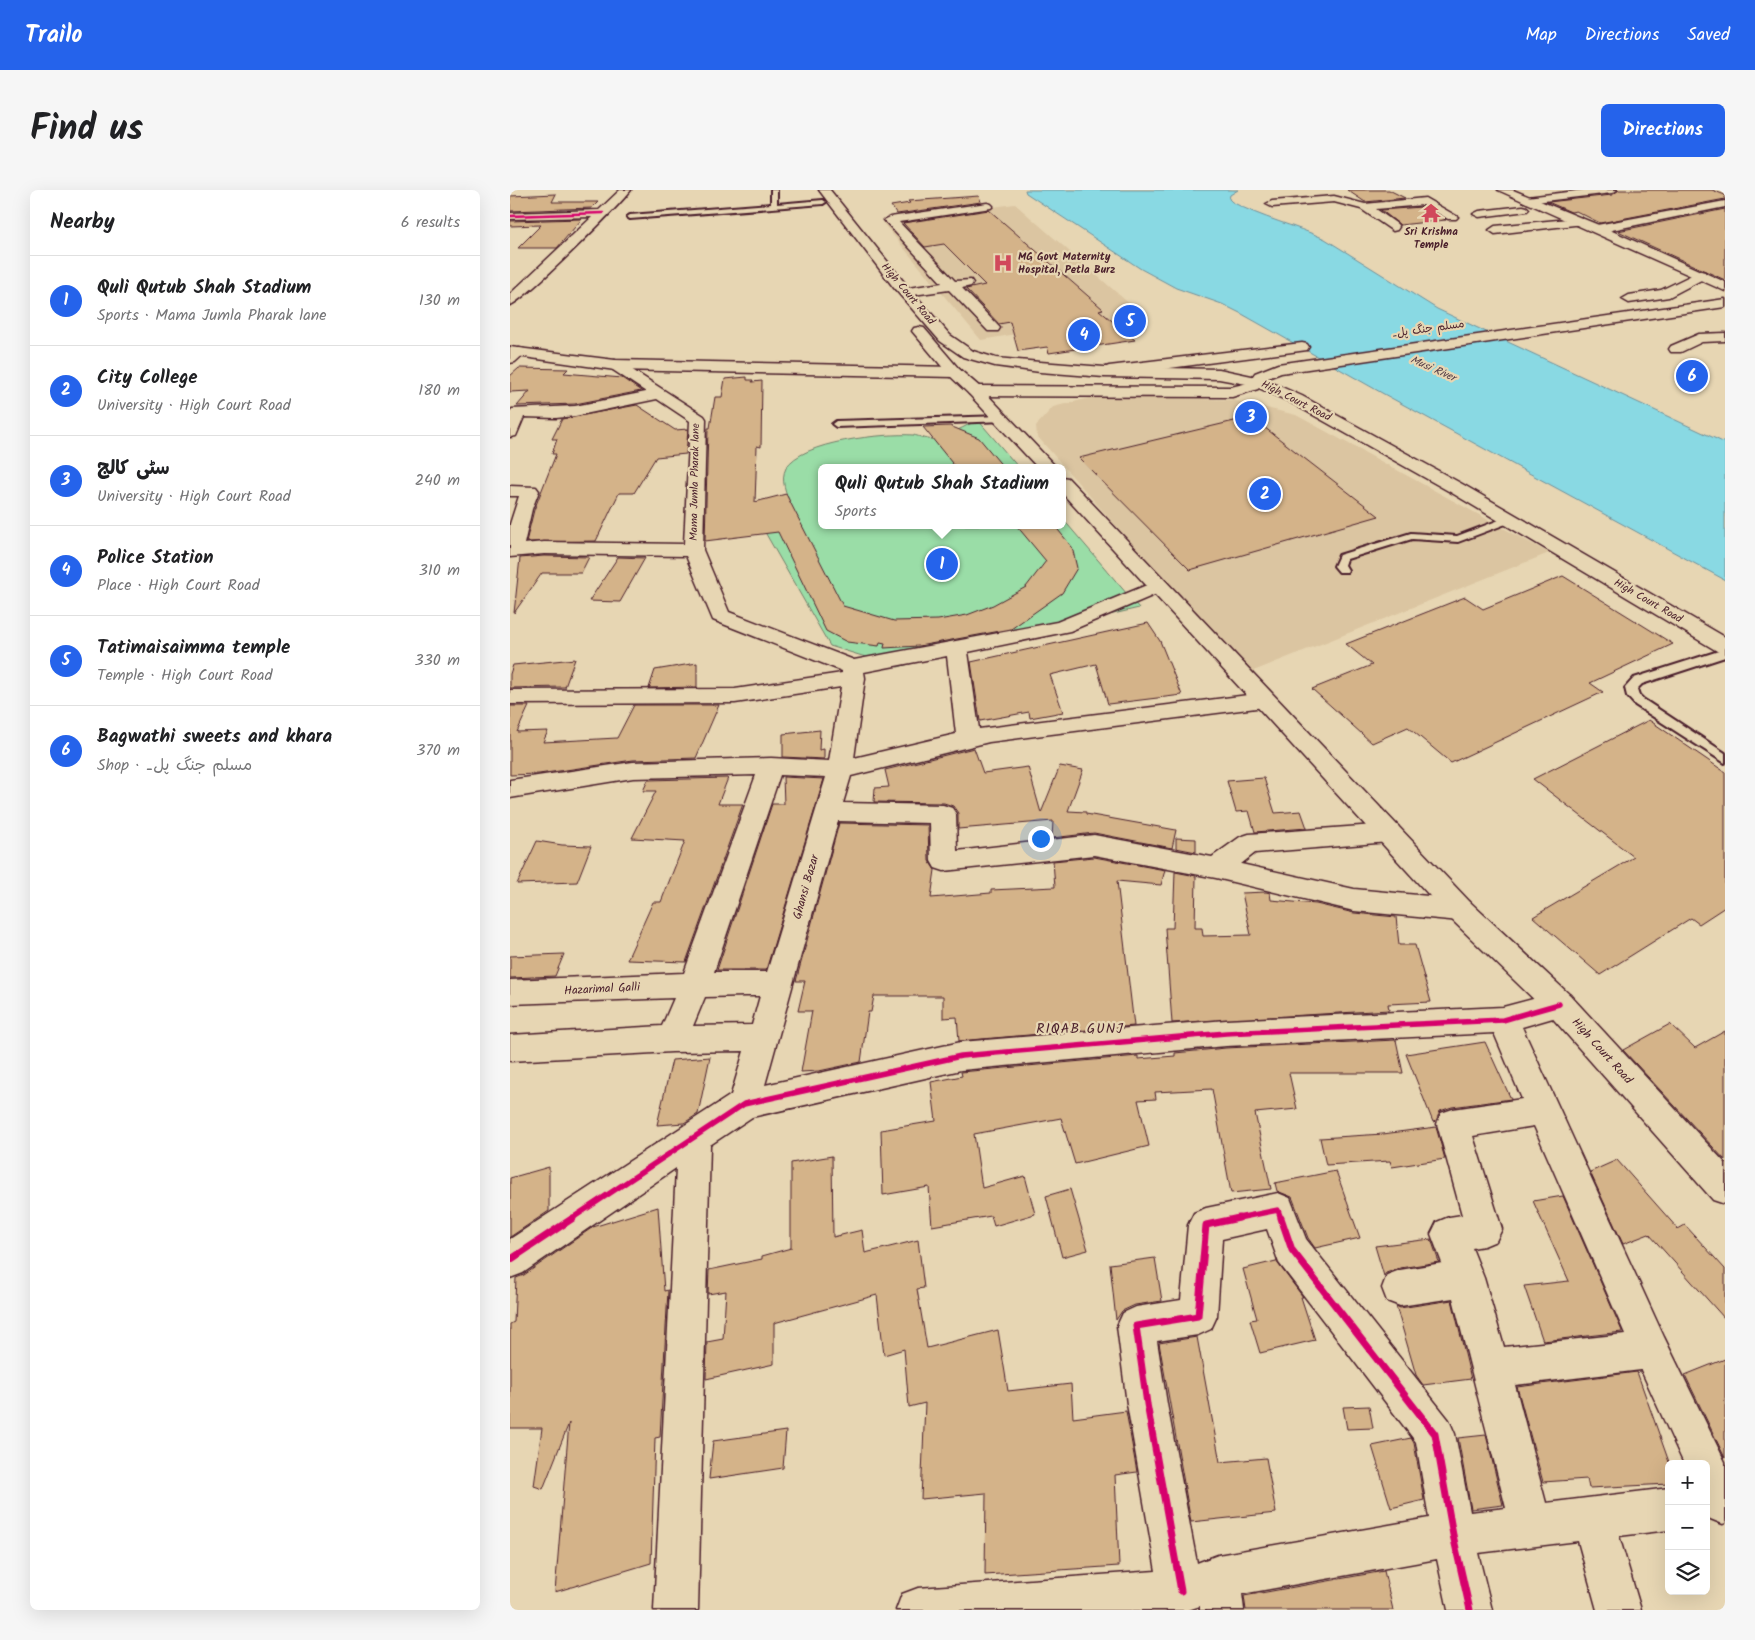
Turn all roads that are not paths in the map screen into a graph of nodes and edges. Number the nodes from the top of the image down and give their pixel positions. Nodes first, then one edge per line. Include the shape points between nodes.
1 (626, 190) edge
2 (774, 190) edge
3 (813, 190) edge
4 (1349, 190) edge
5 (1503, 190) edge
6 (1612, 190) edge
7 (823, 196) edge
8 (1334, 199) junction
9 (1527, 200) junction
10 (1272, 204) dead end
11 (1725, 204) edge
12 (774, 206) junction
13 (987, 206) dead end
14 (1542, 206) junction
15 (1365, 207) junction
16 (603, 212) junction
17 (1479, 214) dead end
18 (510, 216) edge
19 (630, 217) dead end
20 (1452, 217) dead end
21 (1579, 222) junction
22 (1392, 227) dead end
23 (1597, 229) junction
24 (1495, 230) dead end
25 (946, 260) dead end
26 (931, 262) junction
27 (872, 272) dead end
28 (1700, 275) junction
29 (972, 282) dead end
30 (953, 285) junction
31 (526, 287) junction
32 (1725, 287) edge
33 (510, 288) edge
34 (906, 292) junction
35 (1664, 294) junction
36 (510, 301) edge
37 (1620, 301) dead end
38 (1725, 303) edge
39 (1694, 308) junction
40 (912, 323) dead end
41 (993, 328) dead end
42 (1725, 337) edge
43 (929, 344) junction
44 (1312, 346) dead end
45 (1676, 349) dead end
46 (513, 354) edge
47 (615, 365) junction
48 (871, 371) junction
49 (1082, 371) junction
50 (954, 372) junction
51 (1104, 372) junction
52 (1256, 381) junction
53 (976, 391) junction
54 (659, 394) junction
55 (1004, 420) junction
56 (836, 424) dead end
57 (510, 432) edge
58 (1044, 464) edge
59 (1066, 486) edge
60 (510, 491) edge
61 (1510, 519) junction
62 (512, 550) edge
63 (693, 550) junction
64 (1343, 570) dead end
65 (1159, 586) junction
66 (1725, 646) edge
67 (957, 648) junction
68 (1725, 653) edge
69 (853, 672) junction
70 (510, 698) edge
71 (1264, 700) junction
72 (968, 739) junction
73 (1725, 758) edge
74 (770, 766) junction
75 (840, 770) junction
76 (510, 788) edge
77 (827, 812) junction
78 (1389, 834) junction
79 (1216, 868) junction
80 (1460, 910) junction
81 (695, 984) junction
82 (778, 984) junction
83 (510, 992) edge
84 (1559, 1004) junction
85 (1503, 1020) junction
86 (762, 1038) junction
87 (672, 1039) junction
88 (510, 1048) edge
89 (744, 1104) junction
90 (1542, 1110) junction
91 (694, 1138) junction
92 (1725, 1188) edge
93 (510, 1260) edge
94 (1466, 1278) junction
95 (1400, 1288) dead end
96 (1651, 1350) junction
97 (1491, 1368) junction
98 (1702, 1460) edge
99 (1665, 1509) edge
100 (1593, 1518) junction
101 (1531, 1526) junction
102 (1453, 1535) junction
103 (1207, 1593) edge
104 (676, 1610) edge
105 (918, 1610) edge
106 (1470, 1610) edge
107 (1620, 1610) edge

1 - 16 main road
2 - 12 lane
3 - 7 main road, High Court Road
4 - 8 main road
5 - 9 main road
6 - 9 main road
7 - 12 lane
7 - 27 main road, High Court Road
7 - 34 main road, High Court Road
8 - 10 main road
8 - 15 main road
9 - 14 main road
11 - 23 main road
12 - 19 lane
13 - 26 main road via 890,220
14 - 17 main road
14 - 21 main road
15 - 20 main road via 1424,201
15 - 22 main road
16 - 18 main road
16 - 31 main road
21 - 23 main road
21 - 24 main road
23 - 28 main road
25 - 26 main road
26 - 30 main road
28 - 32 main road
28 - 35 main road
29 - 30 main road
30 - 34 main road
30 - 41 main road
31 - 33 main road
31 - 36 main road
34 - 49 main road, High Court Road via 945,338 968,354 996,362
35 - 37 main road
35 - 39 main road
38 - 39 main road, مسلم جنگ پل۔
39 - 52 main road, مسلم جنگ پل۔ via 1278,369
40 - 43 main road, High Court Road
42 - 45 main road via 1699,338
43 - 48 main road via 930,354 916,365
43 - 50 main road, High Court Road
44 - 51 main road
46 - 47 main road
47 - 48 main road
47 - 54 main road, Mama Jumla Pharak lane
48 - 50 main road
49 - 50 main road via 1054,374
49 - 51 main road, High Court Road
50 - 53 main road, High Court Road
51 - 52 main road, High Court Road via 1219,374
52 - 53 main road, مسلم جنگ پل۔ via 1253,386 1232,392
52 - 61 main road, High Court Road via 1296,399
53 - 55 main road, High Court Road
54 - 57 main road via 576,411 518,412
54 - 63 main road, Mama Jumla Pharak lane via 698,419
55 - 56 lane
55 - 58 main road, High Court Road
59 - 65 main road, High Court Road
60 - 62 main road via 530,491
61 - 64 lane via 1458,539 1411,536 1343,557 1339,566
61 - 66 main road, High Court Road
62 - 63 main road
63 - 69 main road, Mama Jumla Pharak lane via 720,616
65 - 67 main road via 1063,627
65 - 71 main road, High Court Road
67 - 69 main road
67 - 72 main road
68 - 73 lane via 1638,681 1631,688 1639,702
69 - 70 main road via 735,696
69 - 75 main road, Ghansi Bazar
71 - 72 main road
71 - 78 main road, High Court Road
72 - 75 main road
74 - 75 main road
74 - 76 main road via 633,770
74 - 81 main road
75 - 77 main road, Ghansi Bazar
77 - 79 main road via 942,814 944,861 1094,845
77 - 82 main road, Ghansi Bazar
78 - 79 main road via 1249,844
78 - 80 main road, High Court Road
79 - 80 main road via 1354,900
80 - 84 main road, High Court Road
81 - 82 main road, Hazarimal Galli
81 - 83 main road, Hazarimal Galli
81 - 87 main road
82 - 86 main road, Ghansi Bazar
84 - 85 main road
84 - 92 main road, High Court Road
85 - 89 main road via 1226,1033 961,1056
85 - 90 main road
86 - 87 main road
86 - 89 main road, Ghansi Bazar
87 - 88 main road
89 - 91 main road
90 - 94 main road via 1453,1124 1484,1229 1450,1234
90 - 96 main road
91 - 93 main road
91 - 104 main road
94 - 95 main road
94 - 97 main road
96 - 97 main road
96 - 98 main road
97 - 101 main road
99 - 100 main road
100 - 101 main road
100 - 107 main road
101 - 102 main road
102 - 103 main road
102 - 103 main road via 1435,1434 1292,1250 1278,1210 1206,1225 1198,1316 1136,1326 1147,1404
102 - 106 main road
103 - 105 main road

